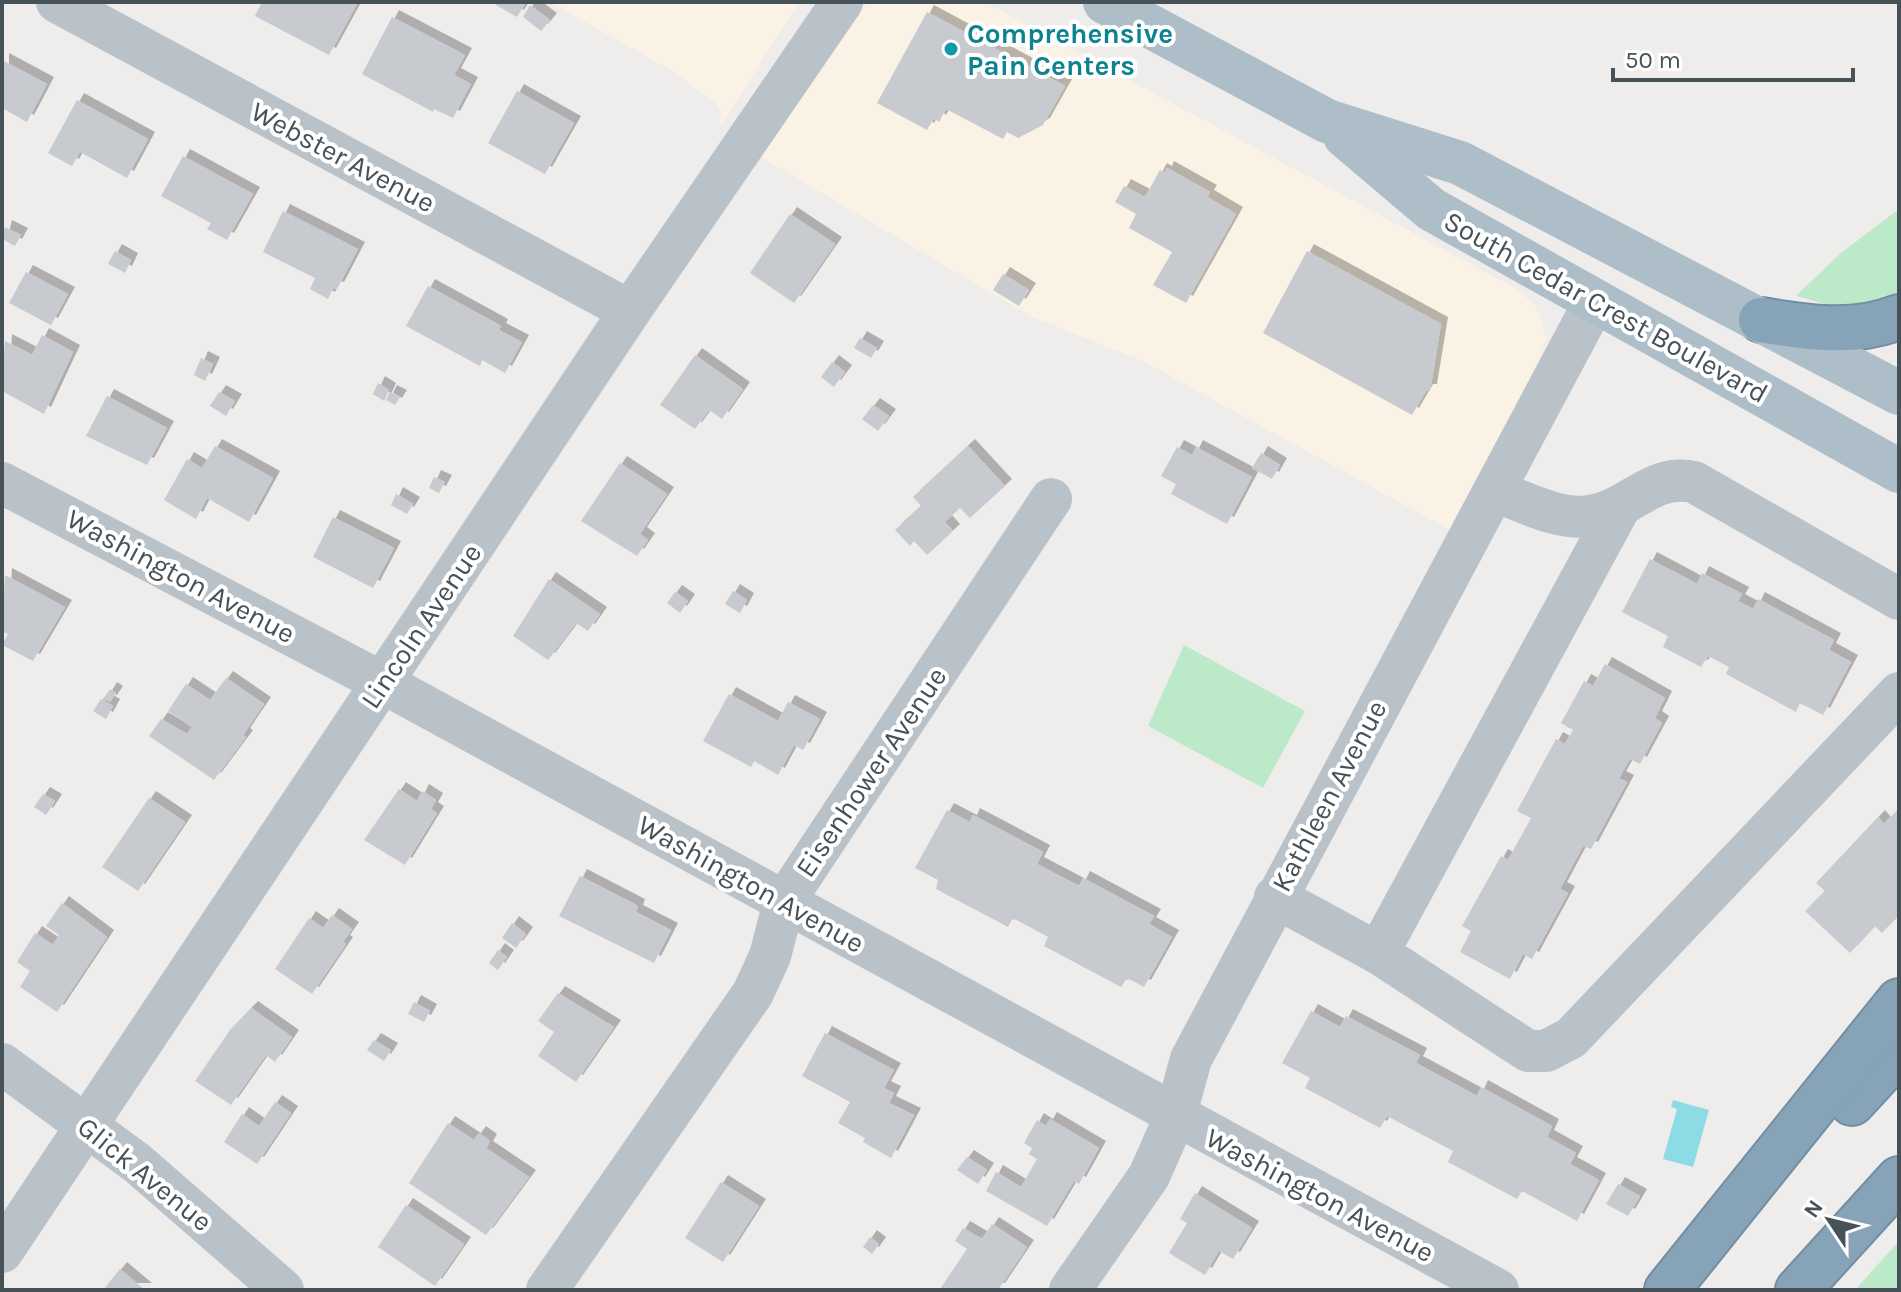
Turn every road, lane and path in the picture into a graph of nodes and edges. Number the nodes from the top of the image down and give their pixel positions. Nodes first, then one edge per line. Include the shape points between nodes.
1 (57, 2) edge
2 (842, 2) edge
3 (1105, 2) edge
4 (1327, 121) junction
5 (1594, 303) junction
6 (630, 311) junction
7 (1899, 317) edge
8 (1761, 320) junction
9 (1899, 393) edge
10 (1899, 471) edge
11 (2, 483) edge
12 (1494, 491) junction
13 (1051, 499) dead end
14 (1620, 507) junction
15 (1899, 599) edge
16 (383, 683) junction
17 (1899, 693) edge
18 (1275, 897) junction
19 (784, 902) junction
20 (1378, 953) junction
21 (1899, 1001) edge
22 (1899, 1052) edge
23 (2, 1064) edge
24 (1175, 1117) junction
25 (88, 1127) junction
26 (1899, 1179) edge
27 (2, 1252) edge
28 (283, 1290) edge
29 (547, 1290) edge
30 (1070, 1290) edge
31 (1498, 1290) edge
32 (1667, 1290) edge
33 (1681, 1290) edge
34 (1798, 1290) edge

1 - 6 street, Webster Avenue
2 - 6 street, Lincoln Avenue
3 - 4 main road, South Cedar Crest Boulevard
4 - 5 main road, South Cedar Crest Boulevard via 1431,209
4 - 8 main road, South Cedar Crest Boulevard via 1460,163
5 - 10 main road, South Cedar Crest Boulevard
5 - 12 street, Kathleen Avenue
6 - 16 street, Lincoln Avenue
7 - 8 highway via 1841,329
8 - 9 main road, South Cedar Crest Boulevard
11 - 16 street, Washington Avenue
12 - 14 street via 1571,516
12 - 18 street, Kathleen Avenue
13 - 19 street, Eisenhower Avenue
14 - 15 street via 1674,478 1694,482
14 - 20 street
16 - 19 street, Washington Avenue
16 - 25 street, Lincoln Avenue
17 - 20 street via 1571,1038 1546,1051 1528,1051
18 - 20 street
18 - 24 street, Kathleen Avenue via 1191,1059
19 - 24 street, Washington Avenue
19 - 29 street, Eisenhower Avenue via 770,956 753,993
21 - 32 highway
22 - 33 highway
23 - 25 street, Glick Avenue
24 - 30 street, Kathleen Avenue via 1149,1176
24 - 31 street, Washington Avenue
25 - 27 street, Lincoln Avenue
25 - 28 street, Glick Avenue
26 - 34 highway

